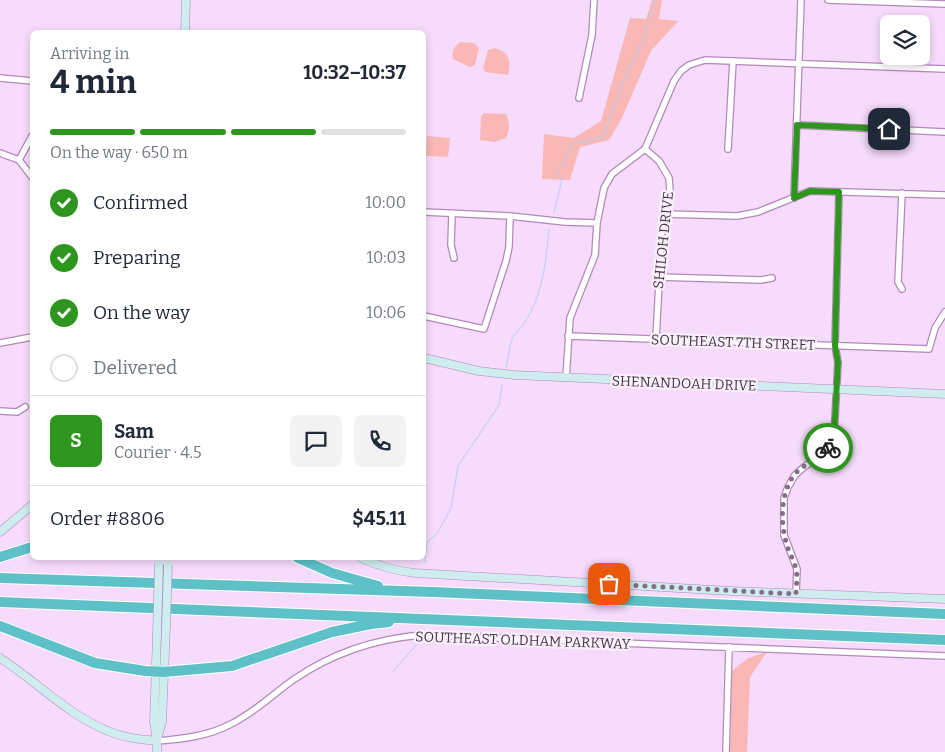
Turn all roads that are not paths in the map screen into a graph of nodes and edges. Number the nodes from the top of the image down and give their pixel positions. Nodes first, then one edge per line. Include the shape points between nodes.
1 (186, 0) edge
2 (594, 0) edge
3 (801, 0) edge
4 (828, 0) edge
5 (945, 4) edge
6 (184, 30) edge
7 (733, 61) junction
8 (799, 63) junction
9 (945, 69) edge
10 (0, 78) edge
11 (30, 81) edge
12 (579, 98) dead end
13 (797, 125) junction
14 (945, 132) edge
15 (30, 140) edge
16 (645, 149) junction
17 (728, 149) dead end
18 (0, 153) edge
19 (19, 160) junction
20 (30, 174) edge
21 (839, 192) junction
22 (902, 194) junction
23 (945, 194) edge
24 (794, 198) junction
25 (426, 212) edge
26 (452, 213) junction
27 (664, 214) junction
28 (510, 216) junction
29 (597, 223) junction
30 (454, 258) dead end
31 (658, 276) junction
32 (772, 278) dead end
33 (902, 289) dead end
34 (945, 312) edge
35 (426, 316) edge
36 (568, 336) junction
37 (30, 337) edge
38 (656, 339) junction
39 (0, 343) edge
40 (836, 348) junction
41 (426, 358) edge
42 (566, 378) junction
43 (837, 390) junction
44 (945, 394) edge
45 (25, 407) dead end
46 (0, 411) edge
47 (30, 507) edge
48 (0, 532) edge
49 (30, 548) edge
50 (0, 557) edge
51 (303, 560) edge
52 (366, 560) edge
53 (159, 561) edge
54 (169, 561) edge
55 (0, 578) edge
56 (433, 592) junction
57 (796, 594) junction
58 (945, 599) edge
59 (0, 602) edge
60 (945, 614) edge
61 (429, 618) junction
62 (0, 626) edge
63 (945, 640) edge
64 (729, 647) junction
65 (945, 656) edge
66 (0, 658) edge
67 (160, 672) junction
68 (157, 741) junction
69 (157, 752) edge
70 (726, 752) edge

1 - 6 street
2 - 12 street via 592,35
3 - 8 street
4 - 5 street
7 - 8 street
7 - 16 street via 705,60 681,71
7 - 17 street
8 - 9 street
8 - 13 street
10 - 11 street
13 - 14 street
13 - 24 street
15 - 19 street
16 - 27 street, SHILOH DRIVE via 659,161 669,178 670,191
16 - 29 street via 612,174 604,188
18 - 19 street
19 - 20 street
21 - 22 street
21 - 24 street via 810,191
21 - 40 street
22 - 23 street
22 - 33 street via 898,282
24 - 27 street via 738,216
25 - 26 street
26 - 28 street
26 - 30 street
27 - 31 street, SHILOH DRIVE
28 - 29 street
28 - 35 street via 506,261 484,329
29 - 36 street via 595,255 570,318
31 - 32 street
31 - 38 street, SHILOH DRIVE
34 - 40 street, SOUTHEAST 7TH STREET via 928,349
36 - 38 street, SOUTHEAST 7TH STREET
36 - 42 street
37 - 39 street
38 - 40 street, SOUTHEAST 7TH STREET
40 - 43 street
41 - 42 street, SHENANDOAH DRIVE via 479,371
42 - 43 street, SHENANDOAH DRIVE
43 - 44 street, SHENANDOAH DRIVE
43 - 57 street via 834,436 821,456 795,475 784,498 784,535 796,570
45 - 46 street via 17,412
47 - 48 street
49 - 50 highway
51 - 56 highway via 363,583
52 - 57 street via 397,571 415,573
53 - 67 street, bridge via 157,634
54 - 67 street, bridge
55 - 56 highway
56 - 60 highway
57 - 58 street
59 - 61 highway
61 - 63 highway
61 - 67 highway via 422,622 396,621 350,628 232,666
62 - 67 highway via 95,663
64 - 65 street, SOUTHEAST OLDHAM PARKWAY
64 - 68 street, SOUTHEAST OLDHAM PARKWAY via 431,635 392,638 340,654 294,679 231,725 191,738
64 - 70 street
66 - 68 street, SOUTHEAST OLDHAM PARKWAY via 75,713 108,731 134,739
67 - 68 street via 154,722
68 - 69 street

